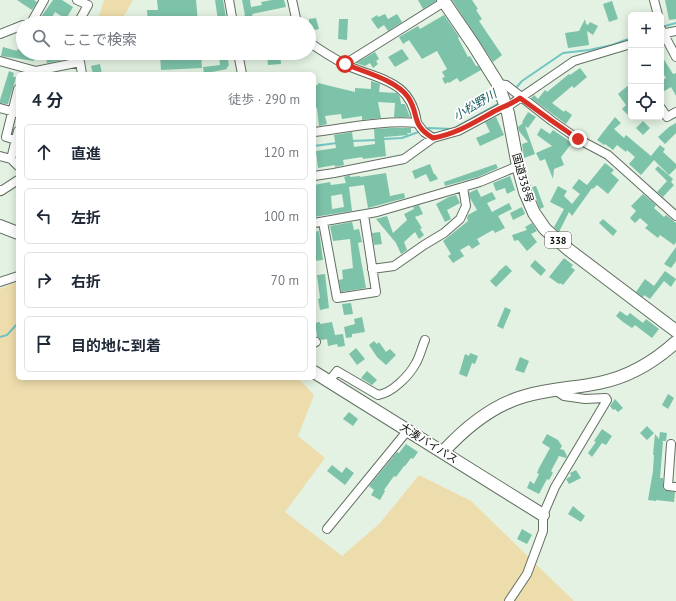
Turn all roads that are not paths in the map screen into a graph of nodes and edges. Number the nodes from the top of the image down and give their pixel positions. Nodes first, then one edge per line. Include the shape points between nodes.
1 (44, 0) edge
2 (77, 0) edge
3 (229, 0) edge
4 (292, 0) edge
5 (654, 0) edge
6 (443, 1) edge
7 (657, 12) edge
8 (36, 16) edge
9 (82, 16) edge
10 (232, 16) edge
11 (295, 16) edge
12 (16, 28) edge
13 (676, 31) edge
14 (664, 32) edge
15 (0, 34) edge
16 (664, 36) edge
17 (628, 45) edge
18 (316, 46) edge
19 (676, 57) edge
20 (239, 60) edge
21 (0, 61) edge
22 (345, 64) junction
23 (33, 72) edge
24 (40, 72) edge
25 (82, 72) edge
26 (242, 72) edge
27 (510, 97) junction
28 (0, 108) edge
29 (15, 112) edge
30 (664, 112) edge
31 (676, 112) edge
32 (420, 128) junction
33 (316, 132) edge
34 (433, 138) junction
35 (16, 140) joint
36 (0, 156) edge
37 (11, 158) junction
38 (16, 164) edge
39 (518, 166) junction
40 (316, 176) edge
41 (16, 181) edge
42 (463, 187) junction
43 (0, 190) edge
44 (364, 215) junction
45 (676, 216) edge
46 (323, 222) junction
47 (316, 223) edge
48 (0, 226) edge
49 (16, 232) edge
50 (372, 269) junction
51 (16, 277) edge
52 (0, 282) edge
53 (676, 331) edge
54 (425, 340) dead end
55 (676, 342) edge
56 (316, 373) edge
57 (329, 381) junction
58 (555, 390) junction
59 (408, 430) junction
60 (671, 444) dead end
61 (444, 452) junction
62 (676, 487) edge
63 (543, 515) junction
64 (327, 529) dead end
65 (509, 601) edge

1 - 8 street
2 - 9 street via 88,5
3 - 10 street
4 - 11 street
5 - 7 street
6 - 22 street
6 - 27 highway, 国道338号 / 338 via 498,84
12 - 15 street
13 - 14 street
16 - 19 street
17 - 27 street via 574,61
18 - 22 street
20 - 26 street
21 - 23 street
22 - 32 street via 395,84 408,97
24 - 25 street via 80,62
27 - 34 street via 458,131
27 - 39 highway, 国道338号 / 338
27 - 45 street via 608,155
28 - 29 street
29 - 35 street via 6,137
30 - 31 street via 667,117
32 - 33 street via 384,124
32 - 34 street
34 - 40 street via 404,159
35 - 37 street
36 - 37 street
37 - 38 street
39 - 42 street
39 - 53 highway, 国道338号 / 338 via 534,213 546,229 569,250
41 - 43 street
42 - 44 street
42 - 50 street via 466,206 460,219 444,233 394,266
44 - 46 street
44 - 50 street
46 - 47 street
46 - 50 street via 337,298 376,292
48 - 49 highway
51 - 52 street
54 - 57 street via 415,364 397,386 384,394 378,394 337,371
55 - 58 highway via 649,364 622,376 601,383
56 - 57 highway, 大湊バイパス
57 - 59 highway, 大湊バイパス
58 - 61 highway via 524,396 501,406 478,419
58 - 63 street via 564,396 607,400 555,487
59 - 61 highway, 大湊バイパス
59 - 64 street
60 - 62 street via 668,486
61 - 63 highway, 大湊バイパス
63 - 65 street via 543,531 527,574

